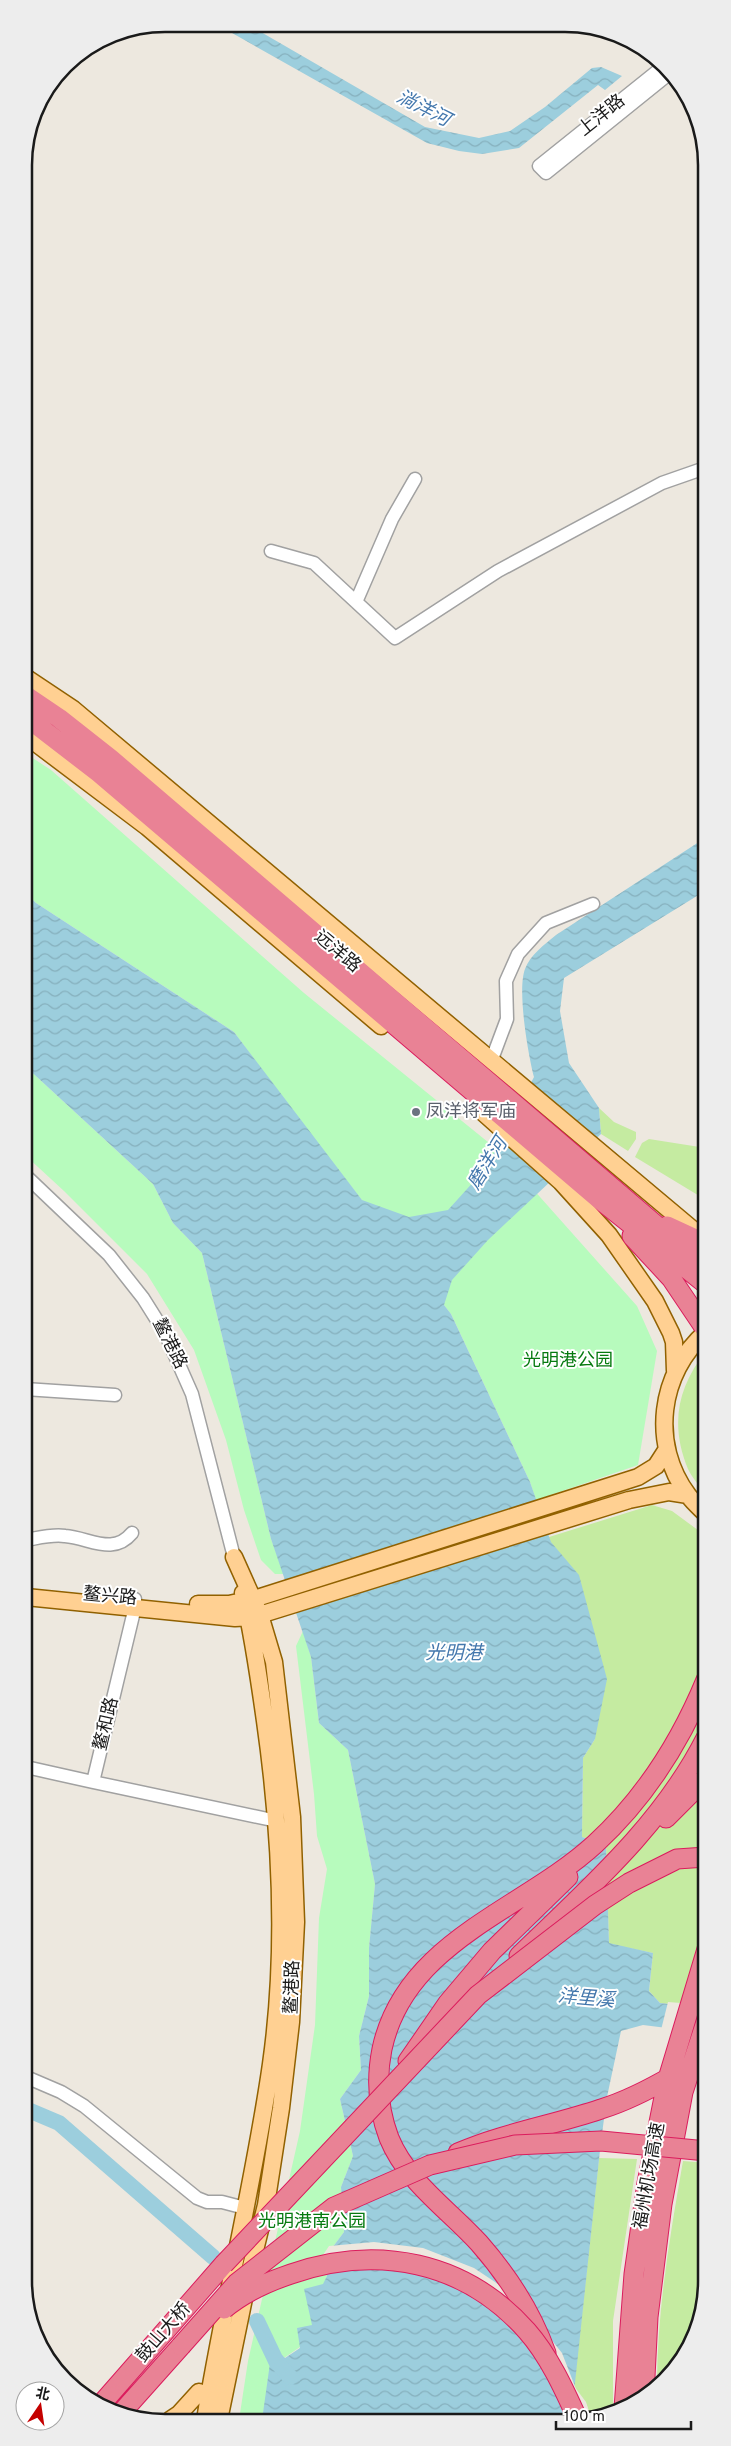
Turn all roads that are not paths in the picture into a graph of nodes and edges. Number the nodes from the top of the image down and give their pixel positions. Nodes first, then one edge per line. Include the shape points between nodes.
1 (658, 71) edge
2 (664, 78) edge
3 (698, 470) edge
4 (415, 480) dead end
5 (271, 551) dead end
6 (356, 602) junction
7 (33, 682) edge
8 (33, 701) edge
9 (33, 722) edge
10 (33, 741) edge
11 (593, 904) dead end
12 (492, 1059) junction
13 (33, 1182) edge
14 (598, 1198) junction
15 (646, 1215) junction
16 (698, 1233) edge
17 (698, 1240) edge
18 (698, 1261) edge
19 (698, 1278) edge
20 (698, 1319) edge
21 (698, 1338) edge
22 (675, 1371) junction
23 (32, 1389) edge
24 (115, 1395) dead end
25 (667, 1449) junction
26 (688, 1495) junction
27 (698, 1506) edge
28 (132, 1533) dead end
29 (32, 1539) edge
30 (234, 1557) joint
31 (32, 1591) edge
32 (32, 1597) edge
33 (249, 1600) junction
34 (135, 1603) junction
35 (193, 1608) junction
36 (254, 1616) junction
37 (698, 1700) edge
38 (698, 1752) edge
39 (32, 1768) edge
40 (94, 1782) junction
41 (698, 1787) edge
42 (623, 1817) junction
43 (277, 1821) junction
44 (698, 1858) edge
45 (586, 1890) junction
46 (698, 1979) edge
47 (478, 1995) junction
48 (698, 2046) edge
49 (698, 2056) edge
50 (32, 2080) edge
51 (392, 2086) junction
52 (698, 2150) edge
53 (430, 2165) junction
54 (245, 2208) junction
55 (230, 2259) junction
56 (181, 2346) junction
57 (215, 2356) junction
58 (551, 2366) junction
59 (203, 2385) junction
60 (645, 2387) edge
61 (106, 2399) edge
62 (625, 2400) edge
63 (127, 2407) edge
64 (574, 2413) edge
65 (176, 2414) edge
66 (196, 2414) edge
67 (210, 2414) edge
68 (211, 2414) edge
69 (212, 2414) edge

1 - 2 street, 上洋路 via 543,170
3 - 6 street via 662,483 498,571 395,638
4 - 6 street via 392,519
5 - 6 street via 314,563
7 - 12 main road via 73,709
8 - 15 highway, 远洋路 via 111,760
9 - 14 highway, 远洋路 via 99,772
10 - 22 main road via 147,827 459,1090 561,1182 609,1235 655,1301 674,1342
11 - 12 street via 546,923 518,954 506,981 507,1019
12 - 16 main road
13 - 30 street, 鳌港路 via 109,1255 143,1298 168,1340 192,1394
14 - 19 highway
14 - 20 highway via 671,1278
15 - 17 highway
15 - 18 highway
21 - 22 main road
22 - 25 main road via 664,1409
23 - 24 street
25 - 26 main road via 675,1473
25 - 33 main road via 656,1466 638,1477
26 - 27 main road
26 - 36 main road via 669,1492 629,1500
28 - 29 street via 122,1543 114,1545 66,1536
30 - 33 main road, 鳌港路
31 - 34 main road, 鳌兴路
32 - 34 main road, 鳌兴路
33 - 35 main road
33 - 36 main road, 鳌港路
34 - 35 main road, 鳌兴路
34 - 40 street, 鳌和路
35 - 36 main road
36 - 43 main road, 鳌港路
36 - 69 main road, 鳌港路 via 274,1662 292,1817 296,1922 291,2022 266,2205 240,2316
37 - 42 highway via 674,1749
38 - 45 highway via 673,1796
39 - 40 street
40 - 43 street
41 - 45 highway
42 - 51 highway, bridge via 586,1860 492,1951 448,2003
42 - 58 highway, bridge via 559,1874 478,1925 421,1972 399,2002 385,2035 378,2070 384,2122 407,2168 430,2196 478,2242 513,2285 538,2329
43 - 54 main road, 鳌港路 via 280,1916 276,2021
44 - 47 highway, bridge via 676,1859 629,1883 595,1905
45 - 47 highway, bridge
46 - 62 highway, 福州机场高速 via 667,2082 647,2184 634,2274
47 - 51 highway, bridge
48 - 60 highway, 福州机场高速 via 683,2092 662,2204 648,2318
49 - 53 highway, bridge via 680,2072 642,2094 601,2109 486,2141
50 - 54 street via 84,2106 197,2198
51 - 55 highway, 鼓山大桥, bridge
52 - 53 highway, bridge via 601,2141 516,2145
53 - 56 highway, bridge via 334,2208 237,2283
54 - 55 main road, 鳌港路
55 - 57 main road, 鳌港路, bridge via 228,2298
55 - 61 highway, 鼓山大桥
56 - 58 highway, bridge via 233,2302 270,2280 312,2266 394,2259 433,2268 469,2284 502,2307 528,2331
56 - 63 highway, 鼓山大桥
57 - 59 main road, 鳌港路
57 - 68 main road, 鳌港路
58 - 64 highway, bridge
59 - 65 main road
59 - 66 main road, 鳌港路
59 - 67 main road, 鳌港路

